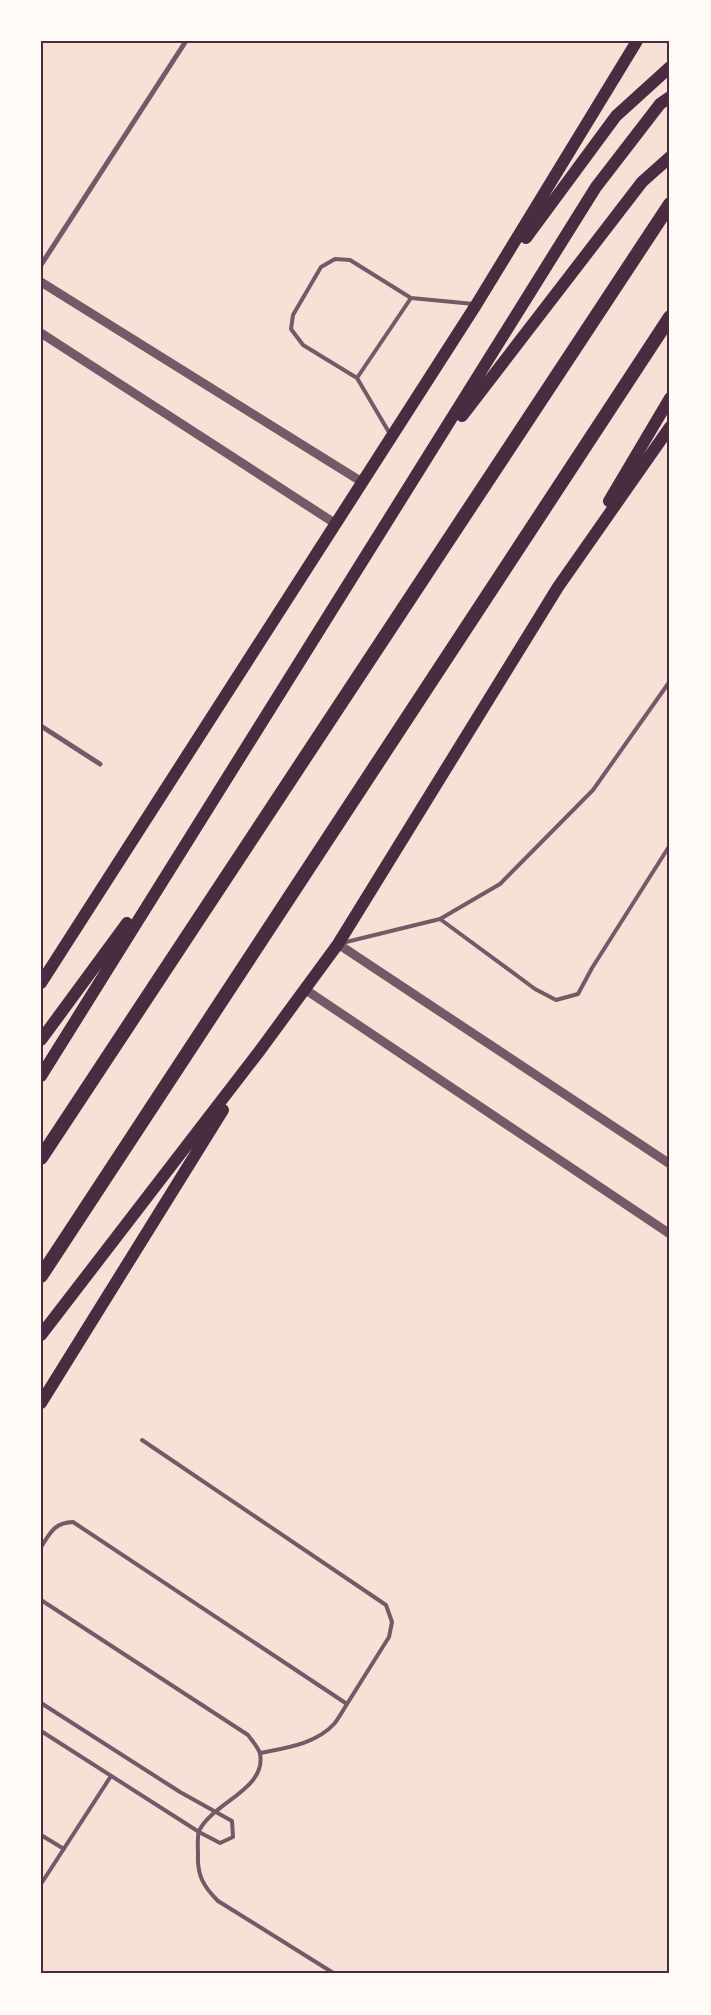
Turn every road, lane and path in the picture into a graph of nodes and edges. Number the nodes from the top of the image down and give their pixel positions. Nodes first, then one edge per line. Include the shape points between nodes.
1 (186, 41) edge
2 (638, 41) edge
3 (670, 67) edge
4 (670, 96) edge
5 (670, 157) edge
6 (670, 204) edge
7 (41, 265) edge
8 (41, 282) edge
9 (411, 298) junction
10 (476, 305) junction
11 (670, 317) edge
12 (41, 333) edge
13 (357, 378) junction
14 (670, 398) edge
15 (670, 426) edge
16 (391, 436) junction
17 (418, 473) junction
18 (362, 482) junction
19 (336, 524) junction
20 (558, 587) junction
21 (670, 681) edge
22 (41, 726) edge
23 (100, 764) dead end
24 (670, 845) edge
25 (184, 846) junction
26 (440, 919) junction
27 (338, 944) junction
28 (41, 983) edge
29 (306, 990) junction
30 (41, 1040) edge
31 (261, 1049) junction
32 (41, 1076) edge
33 (41, 1158) edge
34 (670, 1164) edge
35 (670, 1234) edge
36 (41, 1276) edge
37 (41, 1335) edge
38 (41, 1403) edge
39 (142, 1440) dead end
40 (41, 1547) edge
41 (41, 1600) edge
42 (41, 1703) edge
43 (347, 1704) junction
44 (41, 1731) edge
45 (260, 1753) junction
46 (111, 1776) junction
47 (213, 1812) junction
48 (198, 1832) junction
49 (41, 1835) edge
50 (64, 1849) junction
51 (41, 1884) edge
52 (335, 1974) edge

1 - 7 street
2 - 10 main road
3 - 10 main road via 616,116
4 - 17 main road via 660,104 596,187
5 - 17 main road via 642,182
6 - 33 highway
8 - 18 street
9 - 10 lane
9 - 13 lane
9 - 13 lane via 350,260 335,259 321,267 292,315 292,329 302,345
10 - 16 main road
11 - 36 highway
12 - 19 street
13 - 16 lane
14 - 20 main road
15 - 20 main road
16 - 18 main road
17 - 25 main road
18 - 19 main road
19 - 28 main road
20 - 27 main road
21 - 26 lane via 594,790 500,884
22 - 23 street
24 - 26 lane via 578,994 556,1000 535,989
25 - 30 main road
25 - 32 main road
26 - 27 lane
27 - 29 main road
27 - 34 street
29 - 31 main road
29 - 35 street
31 - 37 main road
31 - 38 main road
39 - 43 lane via 386,1605 392,1622 389,1637
40 - 43 lane via 53,1528 74,1522
41 - 45 lane via 248,1735
42 - 47 lane
43 - 45 lane via 333,1725 318,1736 298,1745
44 - 46 lane
45 - 47 lane via 261,1767 256,1778
46 - 48 lane
46 - 50 lane
47 - 48 lane
47 - 48 lane via 232,1821 233,1836 220,1843
48 - 52 lane via 197,1869 206,1889 218,1901
49 - 50 lane
50 - 51 lane

